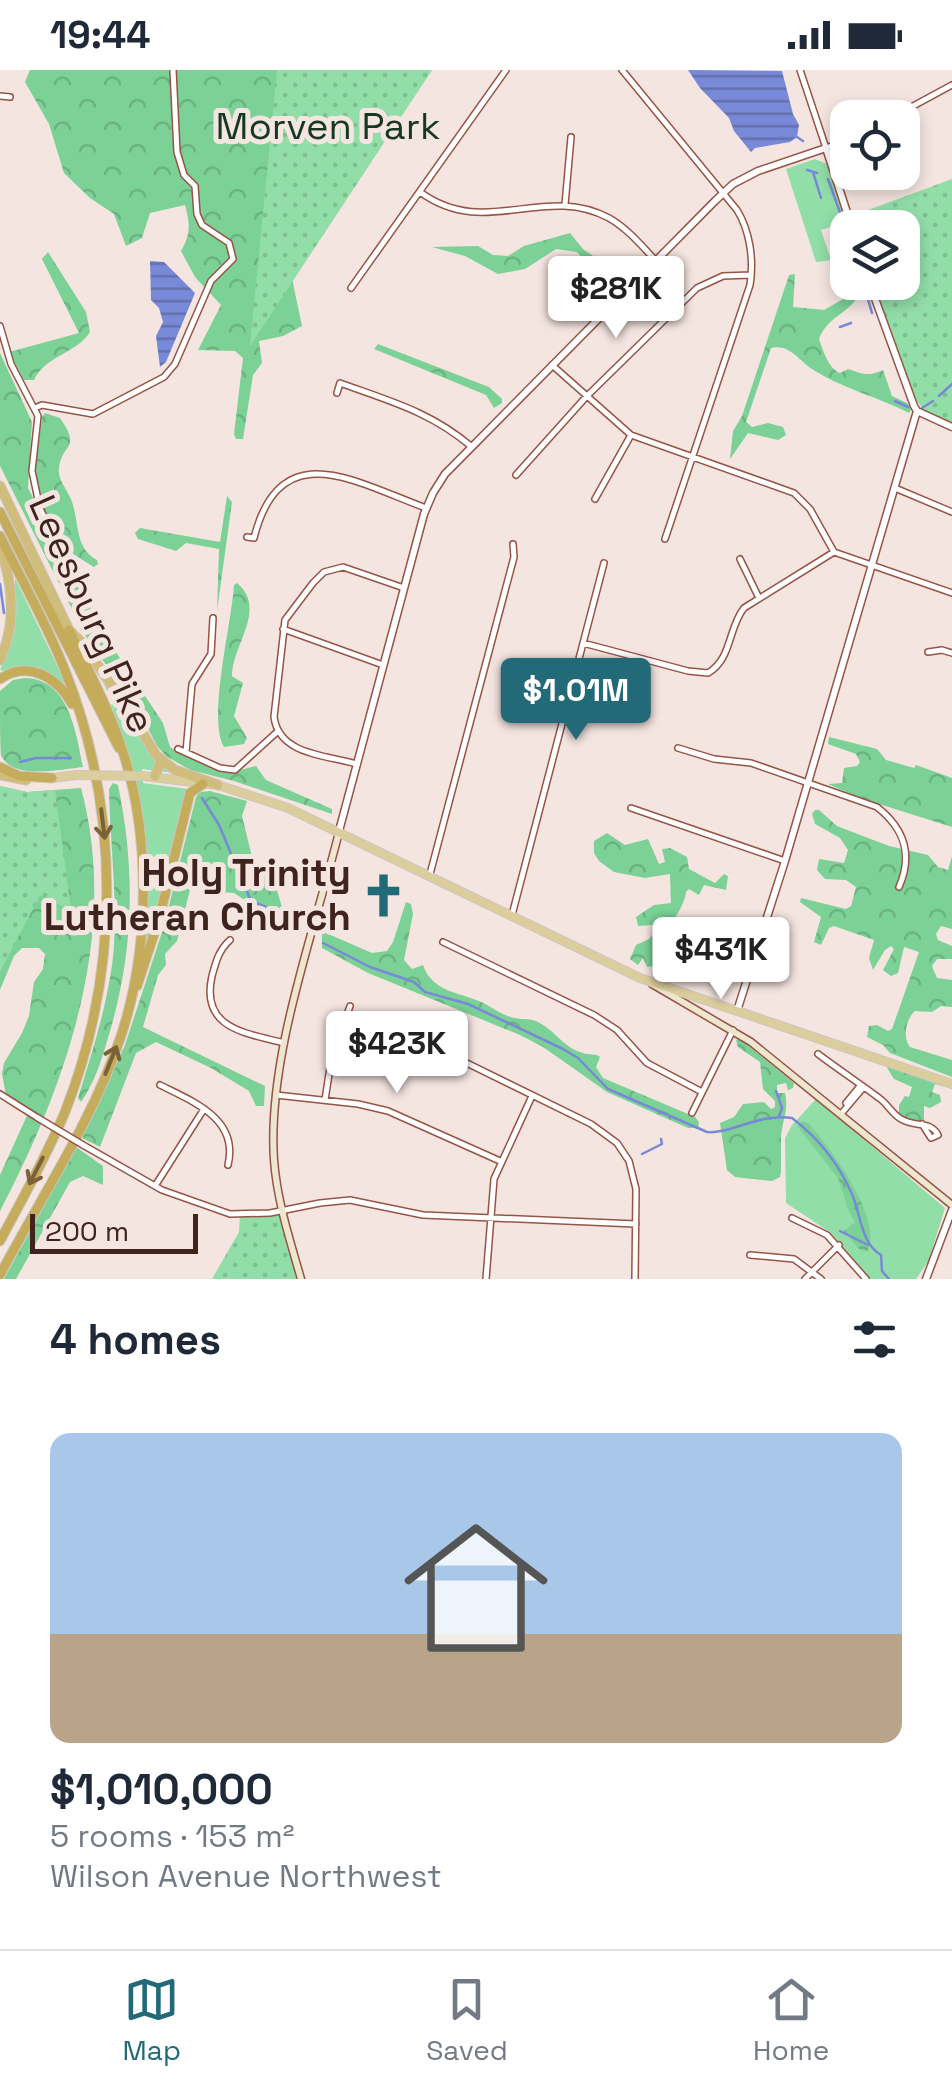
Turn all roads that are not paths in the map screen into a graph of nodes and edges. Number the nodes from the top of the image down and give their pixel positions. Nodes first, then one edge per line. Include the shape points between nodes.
1 (173, 70) edge
2 (506, 70) edge
3 (622, 70) edge
4 (800, 70) edge
5 (952, 85) edge
6 (0, 96) edge
7 (10, 97) dead end
8 (920, 102) edge
9 (571, 138) dead end
10 (830, 147) edge
11 (826, 148) junction
12 (420, 192) junction
13 (723, 193) junction
14 (565, 205) junction
15 (846, 210) edge
16 (656, 260) junction
17 (752, 275) junction
18 (350, 288) dead end
19 (875, 300) edge
20 (0, 326) edge
21 (552, 365) junction
22 (337, 393) dead end
23 (586, 397) junction
24 (35, 408) junction
25 (916, 411) junction
26 (952, 427) edge
27 (631, 435) junction
28 (472, 447) junction
29 (692, 456) junction
30 (516, 476) dead end
31 (0, 486) edge
32 (894, 488) junction
33 (595, 499) dead end
34 (426, 508) junction
35 (0, 512) edge
36 (952, 512) edge
37 (0, 536) edge
38 (247, 537) dead end
39 (665, 539) dead end
40 (513, 544) dead end
41 (0, 547) edge
42 (834, 552) junction
43 (740, 559) dead end
44 (604, 563) dead end
45 (871, 564) junction
46 (78, 566) dead end
47 (404, 588) junction
48 (952, 593) edge
49 (758, 596) junction
50 (213, 618) dead end
51 (283, 629) junction
52 (68, 630) junction
53 (583, 643) junction
54 (928, 652) dead end
55 (952, 654) edge
56 (0, 660) edge
57 (384, 665) junction
58 (0, 680) edge
59 (82, 719) junction
60 (277, 732) junction
61 (178, 748) dead end
62 (678, 748) dead end
63 (186, 752) junction
64 (124, 754) junction
65 (161, 760) junction
66 (357, 764) junction
67 (0, 767) edge
68 (0, 775) edge
69 (155, 776) junction
70 (52, 778) junction
71 (808, 783) junction
72 (204, 784) junction
73 (218, 785) junction
74 (631, 808) dead end
75 (340, 831) junction
76 (785, 861) junction
77 (430, 874) junction
78 (899, 887) dead end
79 (512, 915) junction
80 (230, 940) dead end
81 (444, 942) dead end
82 (649, 982) junction
83 (350, 1006) dead end
84 (129, 1007) junction
85 (726, 1008) junction
86 (737, 1011) junction
87 (720, 1022) junction
88 (733, 1030) junction
89 (284, 1043) junction
90 (428, 1044) dead end
91 (818, 1054) dead end
92 (952, 1084) edge
93 (160, 1085) dead end
94 (862, 1087) junction
95 (702, 1092) junction
96 (0, 1094) edge
97 (276, 1095) junction
98 (532, 1096) junction
99 (326, 1100) junction
100 (204, 1108) junction
101 (840, 1113) junction
102 (692, 1114) dead end
103 (922, 1124) dead end
104 (500, 1161) junction
105 (228, 1166) dead end
106 (155, 1186) junction
107 (952, 1208) edge
108 (282, 1210) junction
109 (490, 1218) junction
110 (792, 1218) dead end
111 (636, 1224) junction
112 (0, 1241) edge
113 (839, 1245) junction
114 (750, 1255) dead end
115 (814, 1271) junction
116 (0, 1275) edge
117 (301, 1279) edge
118 (486, 1279) edge
119 (634, 1279) edge
120 (806, 1279) edge
121 (821, 1279) edge
122 (866, 1279) edge
123 (926, 1279) edge

1 - 24 street via 184,175 195,186 202,225 229,242 233,258 211,281 164,376 93,414
2 - 12 street
3 - 13 street
4 - 11 street
5 - 8 street
6 - 7 street
9 - 14 street
10 - 11 street
11 - 13 street via 758,171
11 - 15 street
12 - 14 street via 475,213
12 - 18 street
13 - 16 street
13 - 17 street via 746,226
14 - 16 street via 618,224
16 - 21 street
17 - 23 street via 723,276 697,288
17 - 29 street
19 - 25 street
20 - 24 street via 10,364
21 - 23 street
21 - 28 street
22 - 28 street via 340,383 431,417
23 - 27 street
23 - 30 street
24 - 46 street via 37,500 64,554
25 - 26 street
25 - 32 street
27 - 29 street
27 - 33 street
28 - 34 street via 440,480
29 - 39 street
29 - 42 street via 794,493
31 - 52 highway, Leesburg Pike
32 - 36 street
32 - 45 street
34 - 38 street via 312,473 280,485 266,500 254,538
34 - 47 street
35 - 64 highway
37 - 59 highway, Leesburg Pike
40 - 77 street
41 - 56 highway via 12,615
42 - 45 street
42 - 49 street
43 - 49 street
44 - 53 street
45 - 48 street
45 - 71 street
47 - 51 street via 349,568 330,569 294,604
47 - 57 street
49 - 53 street via 740,613 724,657 708,672
50 - 63 street via 211,654 192,684
51 - 57 street
51 - 60 street
52 - 64 highway, Leesburg Pike
52 - 65 highway
53 - 79 street
54 - 55 street
57 - 66 street
58 - 59 highway via 27,671 50,678
59 -> 112 highway, Leesburg Pike via 106,856 104,963 72,1092
60 - 63 street via 235,770
60 - 66 street via 291,746
61 - 63 street
62 - 71 street
64 - 84 highway, Leesburg Pike via 141,863
65 - 69 highway
65 - 73 highway
66 - 75 street
67 - 70 highway
68 - 70 highway
69 - 70 main road, bridge
69 - 72 main road
71 - 76 street
71 - 78 street via 873,804 888,816 907,852
72 - 73 main road
72 - 84 highway via 190,793
73 - 75 main road
74 - 76 street
75 - 77 main road
75 - 89 main road
76 - 86 street
77 - 79 main road
79 - 82 main road
80 - 89 street via 220,948 212,978 216,1014 233,1030
81 - 95 street via 594,1015 647,1063
82 - 85 main road
82 - 87 main road
83 - 99 street
116 -> 84 highway, Leesburg Pike via 88,1111
85 - 86 main road
85 - 87 street
86 - 92 main road
87 - 88 main road
88 - 95 street
88 - 101 main road
89 - 97 main road
90 - 98 street
91 - 94 street
93 - 100 street
94 - 101 street
94 - 103 street via 900,1119
95 - 102 street
96 - 106 street, bridge
97 - 99 street
97 - 108 main road via 274,1157
98 - 104 street
98 - 111 street via 602,1130 622,1149 635,1180
99 - 104 street via 388,1111
100 - 105 street via 226,1134
100 - 106 street
101 - 107 main road
104 - 109 street
106 - 108 street via 230,1214
107 - 123 street
108 - 109 street via 350,1200 422,1215
108 - 117 main road
109 - 111 street
109 - 118 street
110 - 113 street
111 - 119 street
113 - 115 street
113 - 122 street
114 - 115 street via 794,1259
115 - 120 street
115 - 121 street

